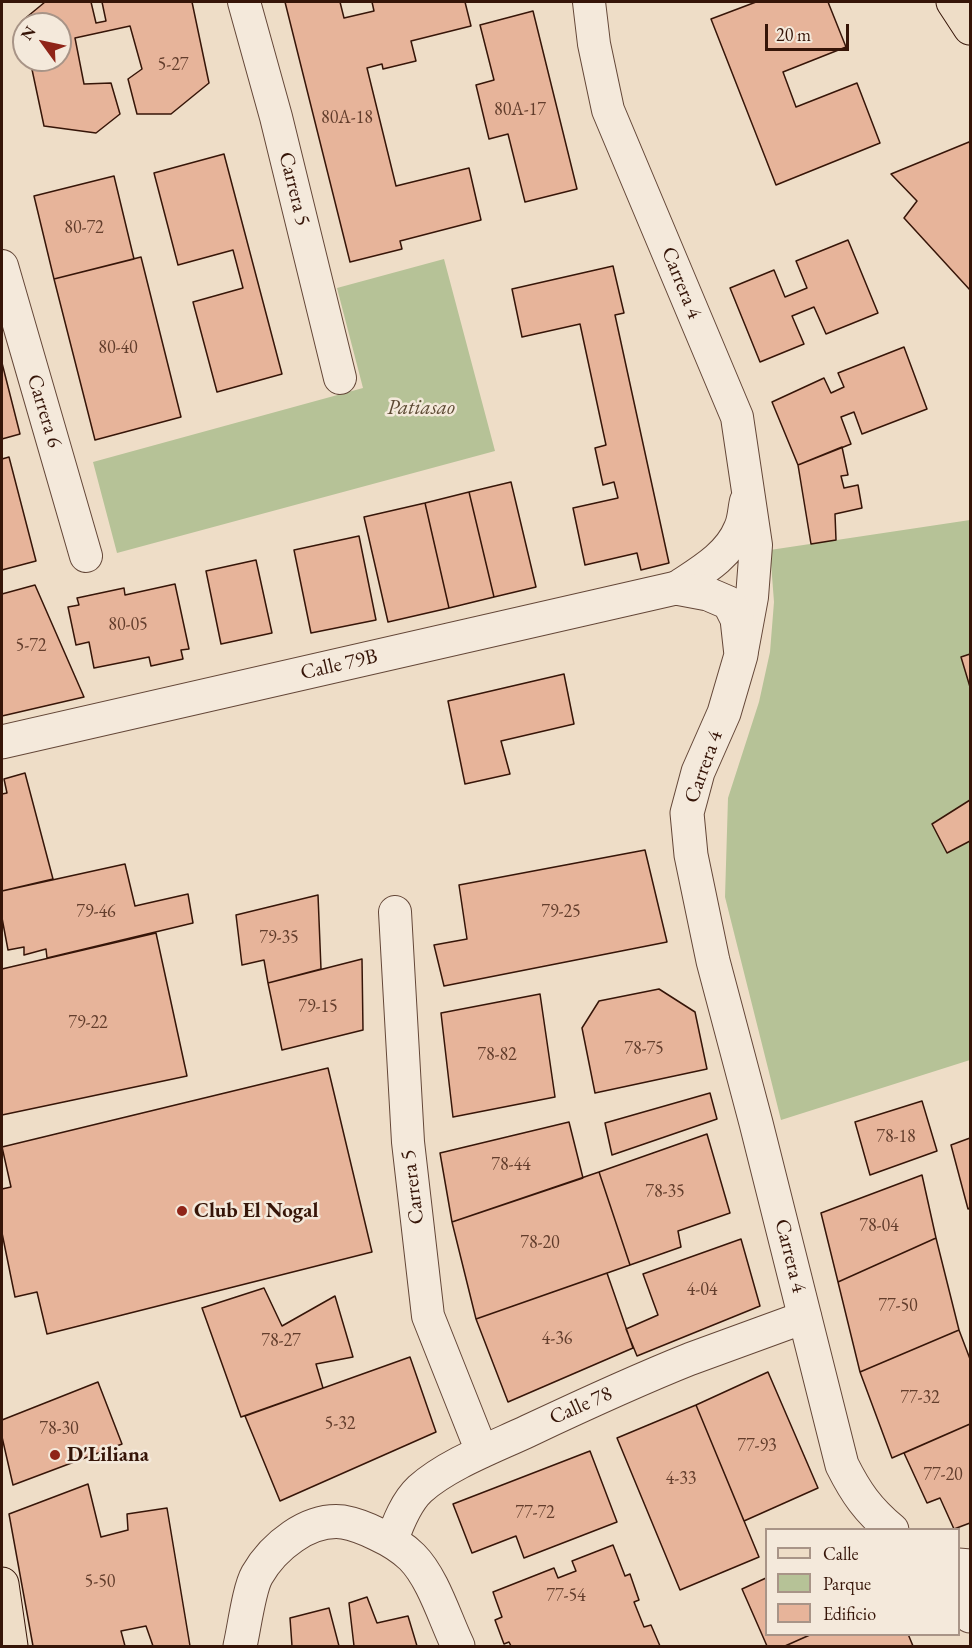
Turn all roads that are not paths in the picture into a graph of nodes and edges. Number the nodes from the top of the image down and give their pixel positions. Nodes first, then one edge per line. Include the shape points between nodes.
1 (244, 2) edge
2 (589, 2) edge
3 (953, 2) edge
4 (970, 28) edge
5 (2, 266) edge
6 (340, 378) dead end
7 (749, 488) junction
8 (86, 556) dead end
9 (675, 588) junction
10 (741, 655) junction
11 (2, 742) edge
12 (395, 912) dead end
13 (805, 1317) junction
14 (482, 1452) junction
15 (890, 1528) edge
16 (392, 1540) junction
17 (2, 1584) edge
18 (11, 1647) edge
19 (240, 1647) edge
20 (458, 1647) edge

1 - 6 street, Carrera 5
2 - 7 street, Carrera 4 via 608,110 737,417
3 - 4 main road
5 - 8 street, Carrera 6
7 - 9 street, Calle 79B via 741,527 730,546 708,567
7 - 10 street, Carrera 4 via 756,545 752,597
9 - 10 street, Calle 79B via 708,594 729,603 737,619
9 - 11 street, Calle 79B
10 - 13 street, Carrera 4 via 687,813 691,855 714,961
12 - 14 street, Carrera 5 via 408,1142 428,1316
13 - 14 street, Calle 78 via 599,1397
13 - 15 street, Carrera 4 via 842,1465 869,1510
14 - 16 street, Calle 78 via 419,1490
16 - 19 street via 342,1522 321,1524 282,1544 255,1577
16 - 20 street via 412,1557 430,1585
17 - 18 main road

